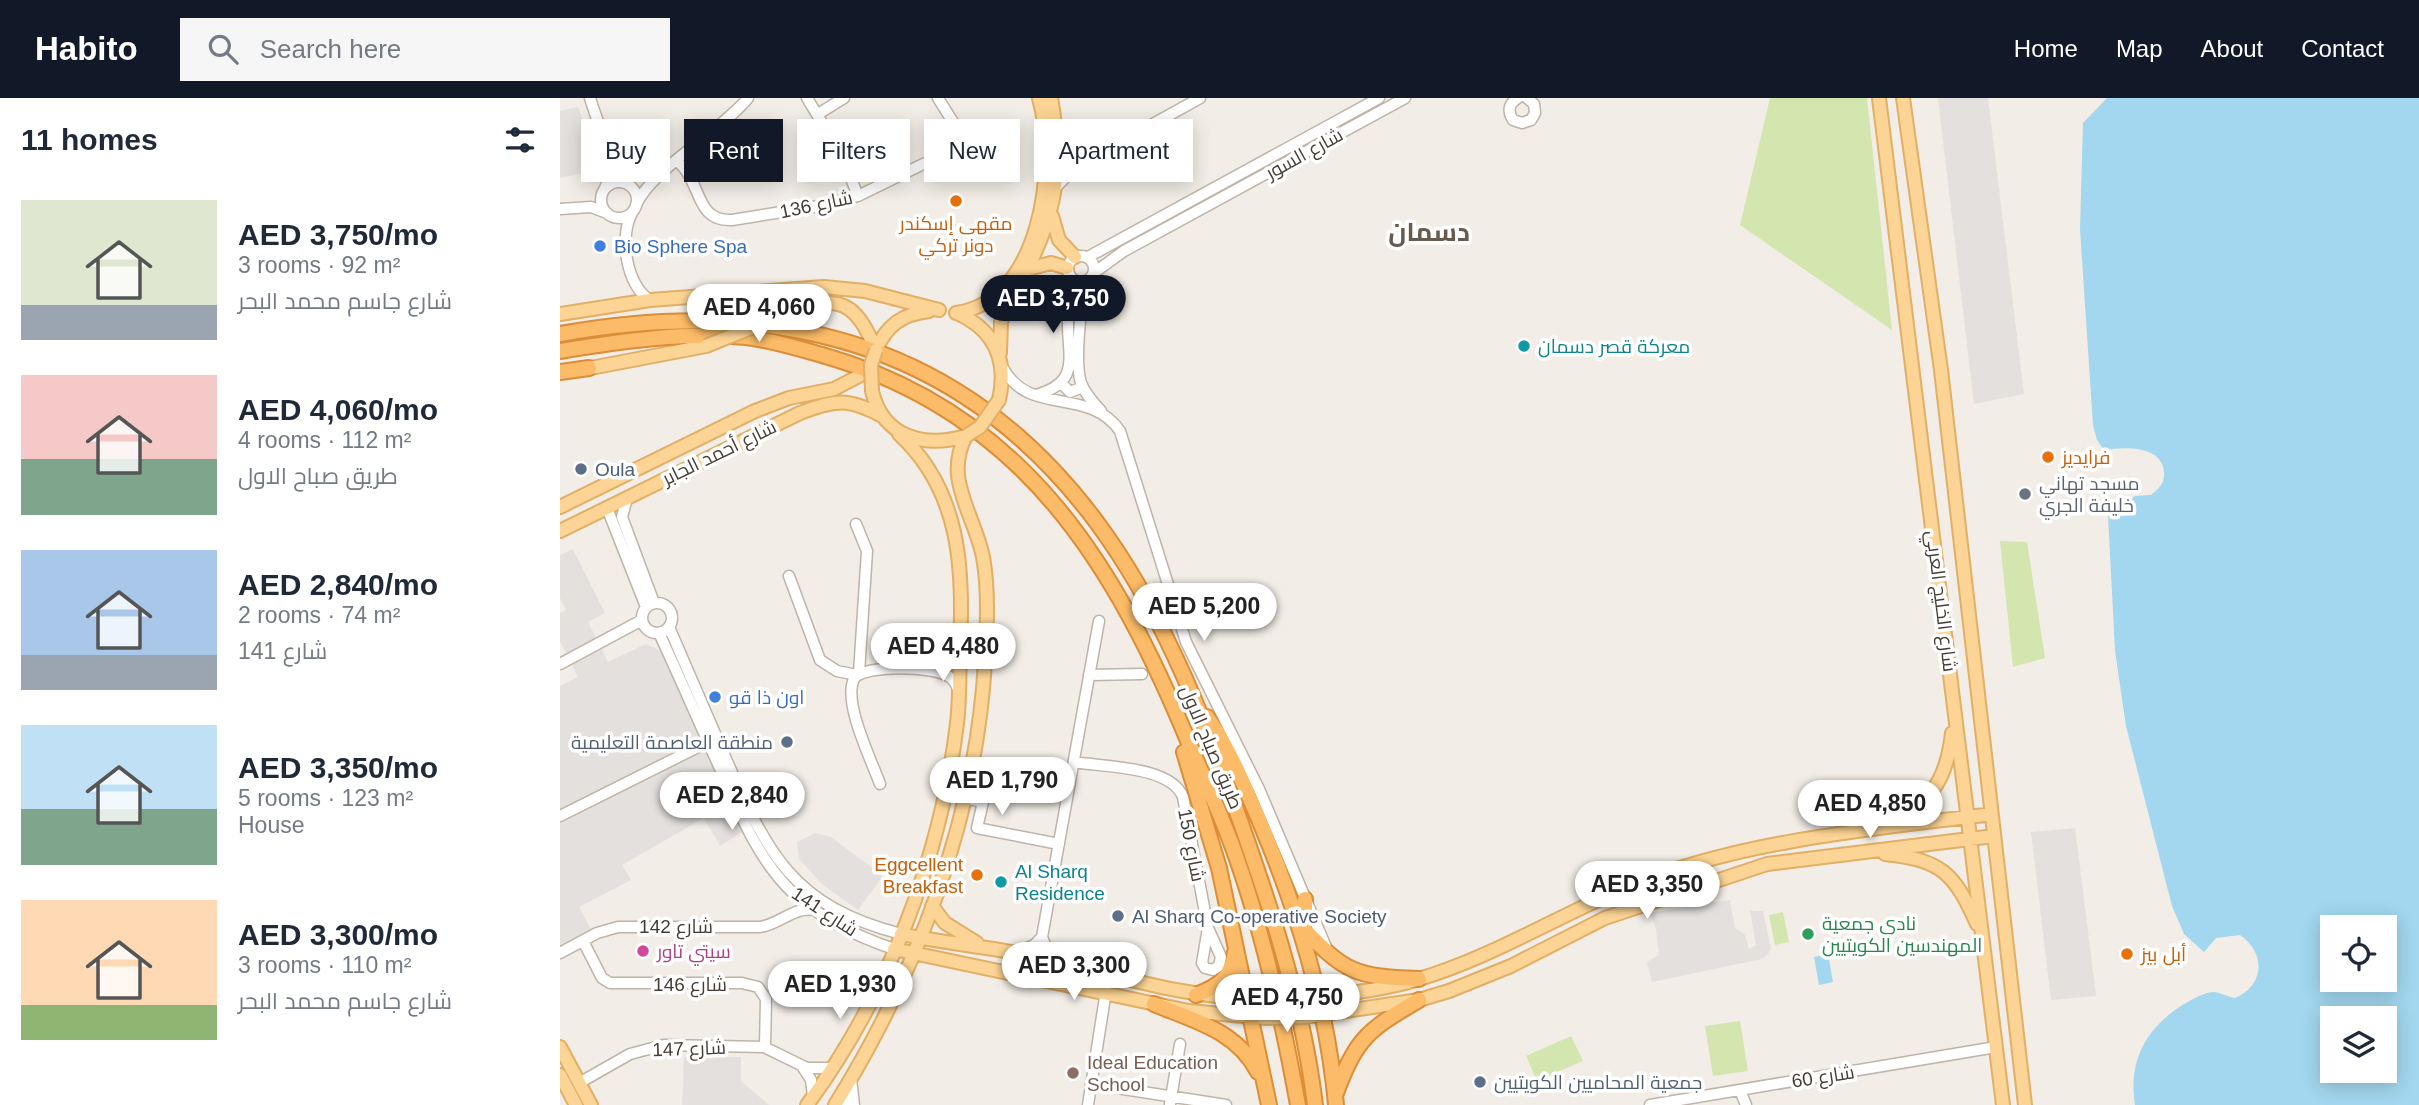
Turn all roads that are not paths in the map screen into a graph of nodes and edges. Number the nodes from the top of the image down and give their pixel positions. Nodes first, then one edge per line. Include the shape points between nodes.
1 (590, 98) edge
2 (748, 98) edge
3 (807, 98) edge
4 (844, 98) edge
5 (939, 98) edge
6 (1039, 98) edge
7 (1051, 98) edge
8 (1200, 98) edge
9 (1378, 98) edge
10 (1405, 98) edge
11 (1518, 98) edge
12 (1527, 98) edge
13 (1879, 98) edge
14 (1903, 98) edge
15 (1507, 103) edge
16 (818, 114) junction
17 (596, 119) edge
18 (1054, 119) edge
19 (1162, 119) edge
20 (1910, 144) junction
21 (1886, 147) junction
22 (677, 161) junction
23 (670, 167) edge
24 (607, 182) edge
25 (636, 182) edge
26 (653, 182) edge
27 (1056, 182) edge
28 (1060, 182) edge
29 (627, 184) junction
30 (1056, 187) junction
31 (604, 191) junction
32 (858, 196) junction
33 (577, 206) junction
34 (635, 207) junction
35 (560, 209) edge
36 (609, 214) junction
37 (1051, 215) junction
38 (626, 239) junction
39 (1082, 257) junction
40 (1067, 268) junction
41 (1028, 269) junction
42 (1094, 272) junction
43 (1081, 282) junction
44 (633, 283) junction
45 (650, 300) junction
46 (624, 304) junction
47 (939, 310) junction
48 (956, 313) junction
49 (560, 314) edge
50 (560, 334) edge
51 (876, 350) junction
52 (560, 352) edge
53 (1000, 354) junction
54 (871, 365) junction
55 (589, 368) joint
56 (1003, 368) junction
57 (560, 373) edge
58 (1061, 383) junction
59 (1083, 387) junction
60 (1035, 395) junction
61 (1101, 411) junction
62 (882, 416) junction
63 (899, 433) junction
64 (966, 436) junction
65 (667, 455) junction
66 (627, 498) junction
67 (560, 507) edge
68 (607, 508) junction
69 (856, 524) dead end
70 (560, 531) edge
71 (789, 576) dead end
72 (650, 605) junction
73 (642, 620) junction
74 (1099, 621) dead end
75 (664, 630) junction
76 (960, 654) junction
77 (560, 664) edge
78 (937, 671) junction
79 (1160, 673) junction
80 (858, 674) junction
81 (1142, 674) dead end
82 (1088, 675) junction
83 (1191, 697) junction
84 (960, 701) junction
85 (1954, 701) junction
86 (708, 742) junction
87 (1074, 762) junction
88 (880, 784) dead end
89 (964, 798) junction
90 (1991, 814) junction
91 (560, 816) edge
92 (1965, 817) junction
93 (1847, 832) junction
94 (1994, 836) junction
95 (1968, 839) junction
96 (1059, 844) junction
97 (1861, 851) junction
98 (1843, 853) junction
99 (790, 890) junction
100 (1305, 900) junction
101 (932, 906) junction
102 (817, 911) junction
103 (791, 913) junction
104 (1300, 923) junction
105 (1208, 928) dead end
106 (901, 934) junction
107 (1042, 937) junction
108 (1983, 937) junction
109 (920, 938) junction
110 (583, 941) junction
111 (1237, 944) junction
112 (986, 948) junction
113 (894, 949) junction
114 (561, 950) edge
115 (914, 953) junction
116 (1017, 953) junction
117 (1330, 957) junction
118 (1052, 962) junction
119 (1419, 979) junction
120 (1106, 991) junction
121 (1196, 995) junction
122 (1311, 997) junction
123 (1256, 999) junction
124 (1419, 1000) junction
125 (1154, 1004) junction
126 (1315, 1016) junction
127 (1259, 1018) junction
128 (855, 1028) junction
129 (872, 1041) junction
130 (1180, 1044) dead end
131 (560, 1047) edge
132 (765, 1047) junction
133 (1996, 1047) junction
134 (802, 1066) junction
135 (832, 1068) junction
136 (560, 1075) edge
137 (579, 1083) junction
138 (1264, 1083) junction
139 (1091, 1084) junction
140 (851, 1085) junction
141 (1740, 1090) junction
142 (1336, 1100) edge
143 (810, 1101) edge
144 (1171, 1102) edge
145 (2002, 1103) edge
146 (1656, 1104) edge
147 (576, 1105) edge
148 (591, 1105) edge
149 (835, 1105) edge
150 (843, 1105) edge
151 (854, 1105) edge
152 (1088, 1105) edge
153 (1226, 1105) edge
154 (1269, 1105) edge
155 (1298, 1105) edge
156 (1315, 1105) edge
157 (1746, 1105) edge
158 (2023, 1105) edge

1 - 17 street
2 - 22 street
3 - 16 street
4 - 16 street
5 - 32 street, شارع 136 via 966,143
6 - 48 main road via 1047,172 1034,232 1014,273 993,300
7 - 18 main road
8 - 19 street
9 - 39 street, شارع السور
10 - 42 street, شارع السور via 1124,251
11 - 15 street
12 - 15 street via 1536,109 1530,121 1513,120
13 - 21 main road, شارع الخليج العربي
14 - 20 main road, شارع الخليج العربي
16 - 32 street
20 - 21 main road via 1899,136 1890,139
20 - 90 main road, شارع الخليج العربي via 1944,393
21 - 85 main road, شارع الخليج العربي
22 - 23 street
22 - 32 street, شارع 136 via 696,184 705,211 715,219 732,220
24 - 31 street
25 - 29 street
26 - 34 street
27 - 30 main road
28 - 30 street
29 - 31 street via 614,183
29 - 34 street via 636,195
30 - 37 main road
31 - 33 street
31 - 36 street via 602,203
33 - 35 street
33 - 36 street
34 - 36 street via 623,217
34 - 38 street
36 - 38 street
37 - 39 main road via 1059,240
37 - 41 main road
38 - 44 street
39 - 40 street
39 - 42 street via 1093,264
40 - 41 main road via 1051,263
40 - 43 street via 1070,277
41 - 53 main road via 1001,322
42 - 43 street
43 - 58 street via 1068,315 1069,366
43 - 59 street
44 - 45 street
44 - 46 street
45 - 46 main road
45 - 47 main road via 824,287 864,291
46 - 49 main road
47 - 48 main road
47 - 51 main road via 904,317 887,331
48 - 53 main road via 985,330
50 - 83 highway, طريق صباح الاول via 680,319 787,326 863,346 945,385 1012,433 1092,517 1143,597
51 - 54 main road, bridge
51 - 55 main road, bridge via 851,309 821,302 706,346
52 - 79 highway, طريق صباح الاول via 650,339 747,337 847,362 905,386 965,420 1041,490 1113,582
53 - 56 main road
54 - 62 main road, bridge via 872,391
54 - 65 main road, شارع أحمد الجابر via 834,389 766,406
55 - 57 highway
56 - 60 street via 1019,389
56 - 64 main road, bridge via 999,400 980,427
58 - 59 street via 1070,392
58 - 60 street
59 - 61 street
60 - 61 street
61 - 100 street via 1120,431 1186,642 1259,789
62 - 63 main road
62 - 66 main road, شارع أحمد الجابر via 849,401 828,403
63 - 64 main road via 943,443
63 - 76 main road via 921,454 933,474 954,532 962,579
64 - 89 main road via 958,451 956,474 983,558 986,615 982,698
65 - 67 main road, شارع أحمد الجابر
65 - 68 main road via 648,472 607,493
66 - 68 main road, شارع أحمد الجابر
66 - 72 street via 622,517
68 - 70 main road, شارع أحمد الجابر
68 - 72 street
69 - 80 street via 867,551
71 - 80 street via 820,660 837,671
72 - 73 street
72 - 75 street via 669,608 672,617
73 - 75 street via 648,630
73 - 77 street
74 - 82 street
75 - 86 street, شارع 141
75 - 106 street, شارع 141 via 775,858 802,887 838,912
76 - 78 street via 953,664
76 - 84 main road
78 - 80 street via 876,668
78 - 84 street via 953,679
79 - 111 highway via 1220,868
79 - 155 highway, طريق صباح الاول via 1237,858 1272,972
80 - 88 street via 850,686 851,701
81 - 82 street
82 - 87 street
83 - 104 highway via 1232,758
83 - 156 highway, طريق صباح الاول via 1273,911
84 - 106 main road via 933,839
85 - 92 main road, شارع الخليج العربي
85 - 93 main road via 1949,754 1933,792 1902,814
86 - 91 street
86 - 99 street, شارع 141 via 748,831
87 - 96 street
87 - 105 street, شارع 150 via 1159,775 1176,784 1183,797
89 - 96 street via 983,802 977,828
89 - 101 main road
90 - 92 main road
90 - 94 main road, شارع الخليج العربي
92 - 93 main road
92 - 95 main road, شارع الخليج العربي
93 - 98 main road via 1853,843
93 - 119 main road via 1755,847 1656,876
94 - 95 main road
94 - 158 main road, شارع الخليج العربي
95 - 97 main road
95 - 108 main road, شارع الخليج العربي
96 - 107 street
97 - 98 main road
97 - 108 main road via 1934,864 1961,891
98 - 124 main road via 1766,864 1704,883 1605,918 1511,966
99 - 102 street, شارع 141
99 - 103 street
100 - 104 highway
100 - 117 street
101 - 109 main road
101 - 112 main road via 945,923
102 - 103 street, شارع 142
102 - 113 street, شارع 141
103 - 110 street, شارع 142 via 766,926 625,926
104 - 117 highway
104 - 122 highway
106 - 109 main road
106 - 113 main road
107 - 116 street
107 - 118 street
108 - 133 main road, شارع الخليج العربي
109 - 112 main road
109 - 115 main road
110 - 114 street, شارع 142
110 - 132 street, شارع 146 via 602,978 610,983 746,983 758,987 766,999
111 - 121 highway via 1229,974
111 - 123 highway
112 - 116 main road
113 - 115 main road
113 - 128 main road
115 - 120 main road
115 - 129 main road
116 - 118 main road
117 - 119 highway via 1373,977
118 - 121 main road
119 - 122 main road
120 - 125 main road
120 - 139 street
121 - 123 main road
122 - 123 main road, bridge
122 - 126 highway
123 - 127 highway
124 - 126 main road
124 - 142 highway via 1366,1034 1348,1060
125 - 127 main road
125 - 138 highway via 1235,1040
126 - 127 main road, bridge
126 - 142 highway
127 - 138 highway
128 - 129 main road via 871,1029
128 - 135 main road
129 - 140 main road
130 - 144 street
131 - 137 main road
132 - 134 street, شارع 147
132 - 137 street, شارع 147 via 655,1046 630,1054
133 - 141 street, شارع 60
133 - 145 main road, شارع الخليج العربي
134 - 135 street, شارع 147
134 - 143 street via 811,1080
135 - 143 main road
136 - 147 main road
137 - 148 main road
138 - 154 highway
139 - 144 street
139 - 152 street
140 - 149 main road
140 - 150 street
140 - 151 street
141 - 146 street, شارع 60
141 - 157 street
144 - 153 street
145 - 158 main road via 2005,1093 2014,1091

